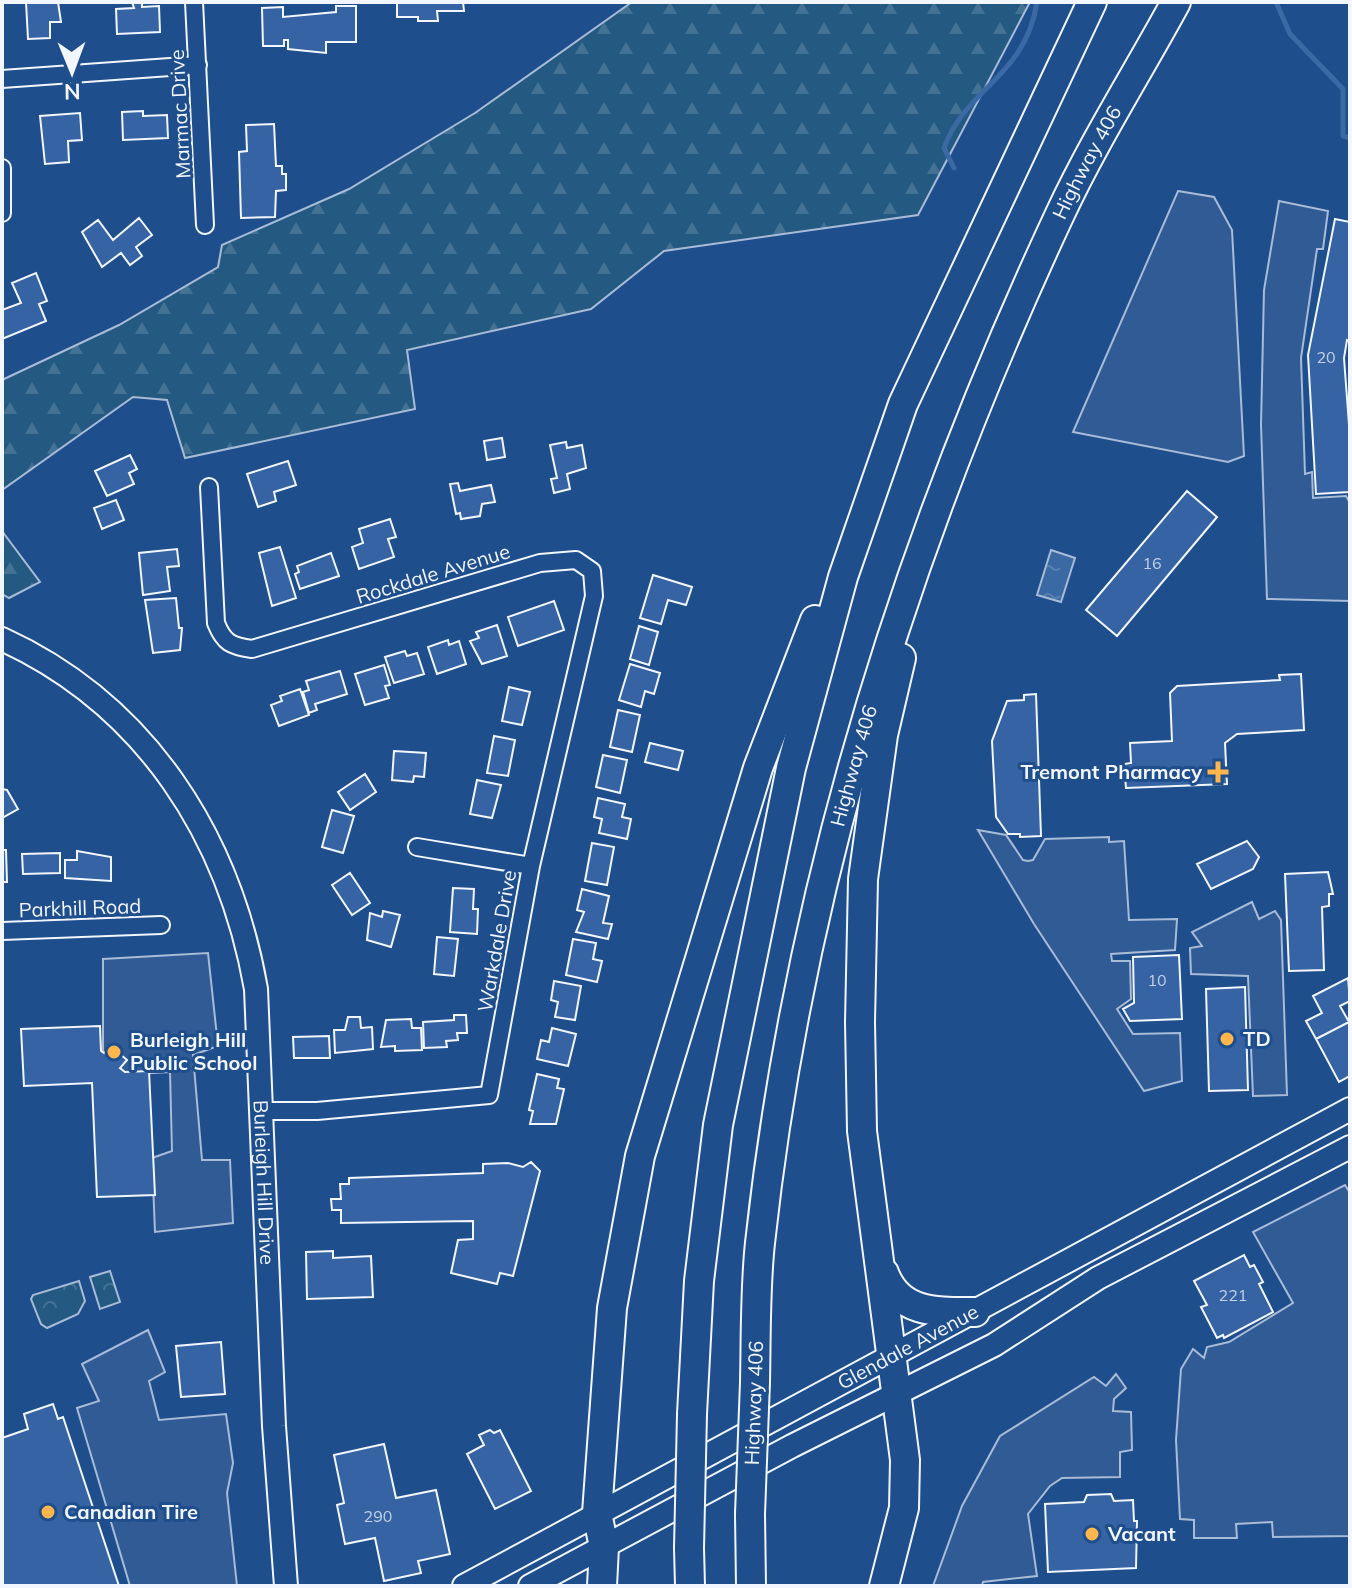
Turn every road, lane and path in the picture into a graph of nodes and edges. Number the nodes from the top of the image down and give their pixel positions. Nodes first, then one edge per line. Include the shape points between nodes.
1 (194, 2) edge
2 (1092, 2) edge
3 (1176, 2) edge
4 (198, 65) junction
5 (2, 79) edge
6 (2, 168) edge
7 (2, 213) edge
8 (205, 225) dead end
9 (903, 404) junction
10 (952, 460) junction
11 (209, 487) dead end
12 (592, 571) joint
13 (2, 639) edge
14 (417, 847) dead end
15 (531, 866) junction
16 (161, 925) dead end
17 (2, 931) edge
18 (1350, 1109) edge
19 (260, 1111) junction
20 (1350, 1147) edge
21 (878, 1258) junction
22 (975, 1312) junction
23 (891, 1358) junction
24 (897, 1392) junction
25 (597, 1513) junction
26 (604, 1547) junction
27 (286, 1586) edge
28 (464, 1586) edge
29 (530, 1586) edge
30 (602, 1586) edge
31 (690, 1586) edge
32 (751, 1586) edge
33 (884, 1586) edge

1 - 4 street, Marmac Drive
2 - 9 highway
3 - 10 highway, Highway 406 via 1061,211
4 - 5 street
4 - 8 street, Marmac Drive
6 - 7 street
9 - 25 highway via 758,768 640,1156 612,1308
9 - 31 highway, bridge via 843,577 791,768 718,1125 699,1281
10 - 21 highway via 883,735 863,879 862,1131
10 - 32 highway, Highway 406, bridge via 869,703 793,1012 759,1246
11 - 12 street, Rockdale Avenue via 216,623 224,641 252,649 540,563 576,560
12 - 15 street, Warkdale Drive via 594,596
13 - 19 main road, Burleigh Hill Drive via 37,655 115,713 155,754 184,796 225,875 246,935 256,989
14 - 15 street
15 - 19 street, Warkdale Drive via 489,1095
16 - 17 street, Parkhill Road
18 - 22 main road, Glendale Avenue
19 - 27 main road, Burleigh Hill Drive
20 - 24 main road, Glendale Avenue via 1098,1278 994,1345
21 - 22 highway via 890,1290 917,1309
21 - 23 highway
22 - 23 main road, Glendale Avenue
23 - 24 highway
23 - 25 main road, Glendale Avenue
24 - 26 main road, Glendale Avenue
24 - 33 highway via 904,1508
25 - 26 highway
25 - 28 main road, Glendale Avenue
26 - 29 main road, Glendale Avenue
26 - 30 highway

